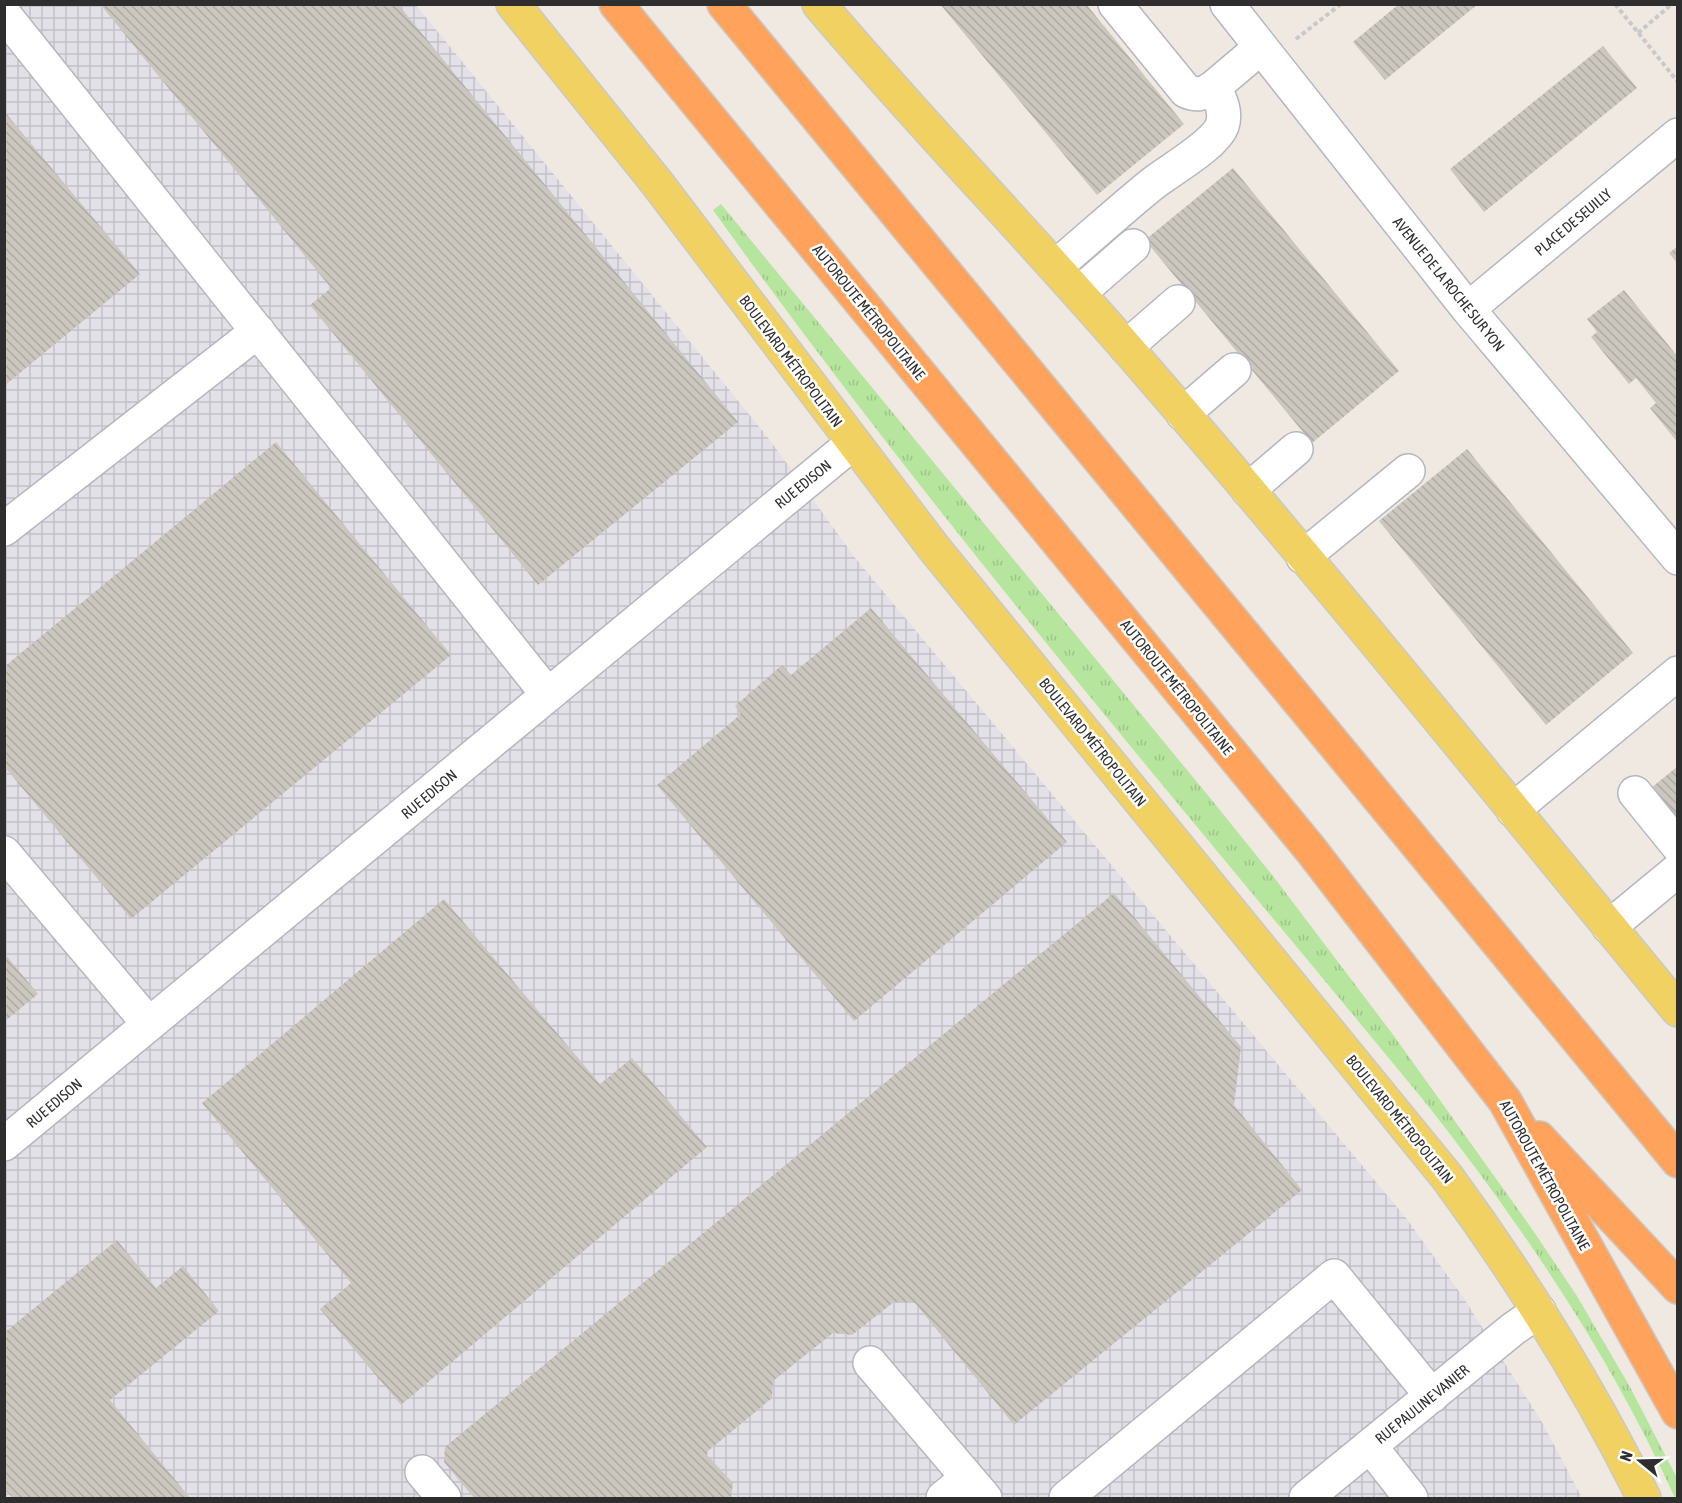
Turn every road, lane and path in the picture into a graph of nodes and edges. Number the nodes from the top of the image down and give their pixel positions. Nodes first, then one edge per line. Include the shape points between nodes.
1 (513, 4) edge
2 (616, 4) edge
3 (724, 4) edge
4 (1115, 4) edge
5 (1341, 4) edge
6 (1615, 4) edge
7 (1671, 4) edge
8 (1231, 6) edge
9 (831, 9) edge
10 (4, 14) edge
11 (1638, 33) junction
12 (1265, 54) junction
13 (1677, 82) edge
14 (1214, 87) junction
15 (1677, 135) edge
16 (1133, 246) dead end
17 (1055, 267) junction
18 (1079, 293) junction
19 (1178, 302) dead end
20 (1468, 309) junction
21 (258, 332) junction
22 (1126, 347) junction
23 (1234, 370) dead end
24 (1183, 414) junction
25 (853, 443) junction
26 (1296, 449) dead end
27 (1408, 471) dead end
28 (1248, 490) junction
29 (4, 529) edge
30 (1303, 557) junction
31 (1677, 558) edge
32 (1677, 673) edge
33 (548, 695) junction
34 (1635, 793) dead end
35 (1512, 810) junction
36 (1677, 846) edge
37 (4, 853) edge
38 (1677, 870) edge
39 (1609, 927) junction
40 (1677, 1010) edge
41 (149, 1024) junction
42 (1505, 1101) junction
43 (4, 1144) edge
44 (1677, 1161) edge
45 (1677, 1287) edge
46 (1539, 1311) junction
47 (870, 1363) dead end
48 (1432, 1396) junction
49 (1677, 1412) edge
50 (1370, 1446) junction
51 (422, 1472) dead end
52 (965, 1492) edge
53 (444, 1498) edge
54 (1066, 1498) edge
55 (1306, 1498) edge
56 (1411, 1498) edge
57 (1644, 1498) edge

1 - 25 main road, BOULEVARD MÉTROPOLITAIN via 657,183
2 - 42 highway, AUTOROUTE MÉTROPOLITAINE via 1311,850
3 - 44 highway
4 - 14 street via 1186,91 1197,94
5 - 12 path
6 - 11 path
7 - 11 path
8 - 12 street, AVENUE DE LA ROCHE SUR YON
9 - 17 main road via 917,116
10 - 21 street
11 - 13 path
12 - 14 street
12 - 20 street, AVENUE DE LA ROCHE SUR YON
14 - 17 street via 1223,109 1219,132 1203,147 1145,173
15 - 20 street, PLACE DE SEUILLY
16 - 18 street
17 - 18 main road
18 - 22 main road
19 - 22 street
20 - 31 street, AVENUE DE LA ROCHE SUR YON
21 - 29 street
21 - 33 street
22 - 24 main road
23 - 24 street
24 - 28 main road
25 - 33 street, RUE EDISON
25 - 46 main road, BOULEVARD MÉTROPOLITAIN via 934,548 1433,1159 1481,1222
26 - 28 street
27 - 30 street
28 - 30 main road
30 - 35 main road
32 - 35 street
33 - 41 street, RUE EDISON
34 - 36 street
35 - 39 main road
37 - 41 street
38 - 39 street
39 - 40 main road
41 - 43 street, RUE EDISON
42 - 45 highway
42 - 49 highway, AUTOROUTE MÉTROPOLITAINE
46 - 48 street, RUE PAULINE VANIER
46 - 57 main road, BOULEVARD MÉTROPOLITAIN via 1588,1392
47 - 52 street
48 - 50 street, RUE PAULINE VANIER
48 - 54 street via 1334,1276
50 - 55 street, RUE PAULINE VANIER
50 - 56 street
51 - 53 street

